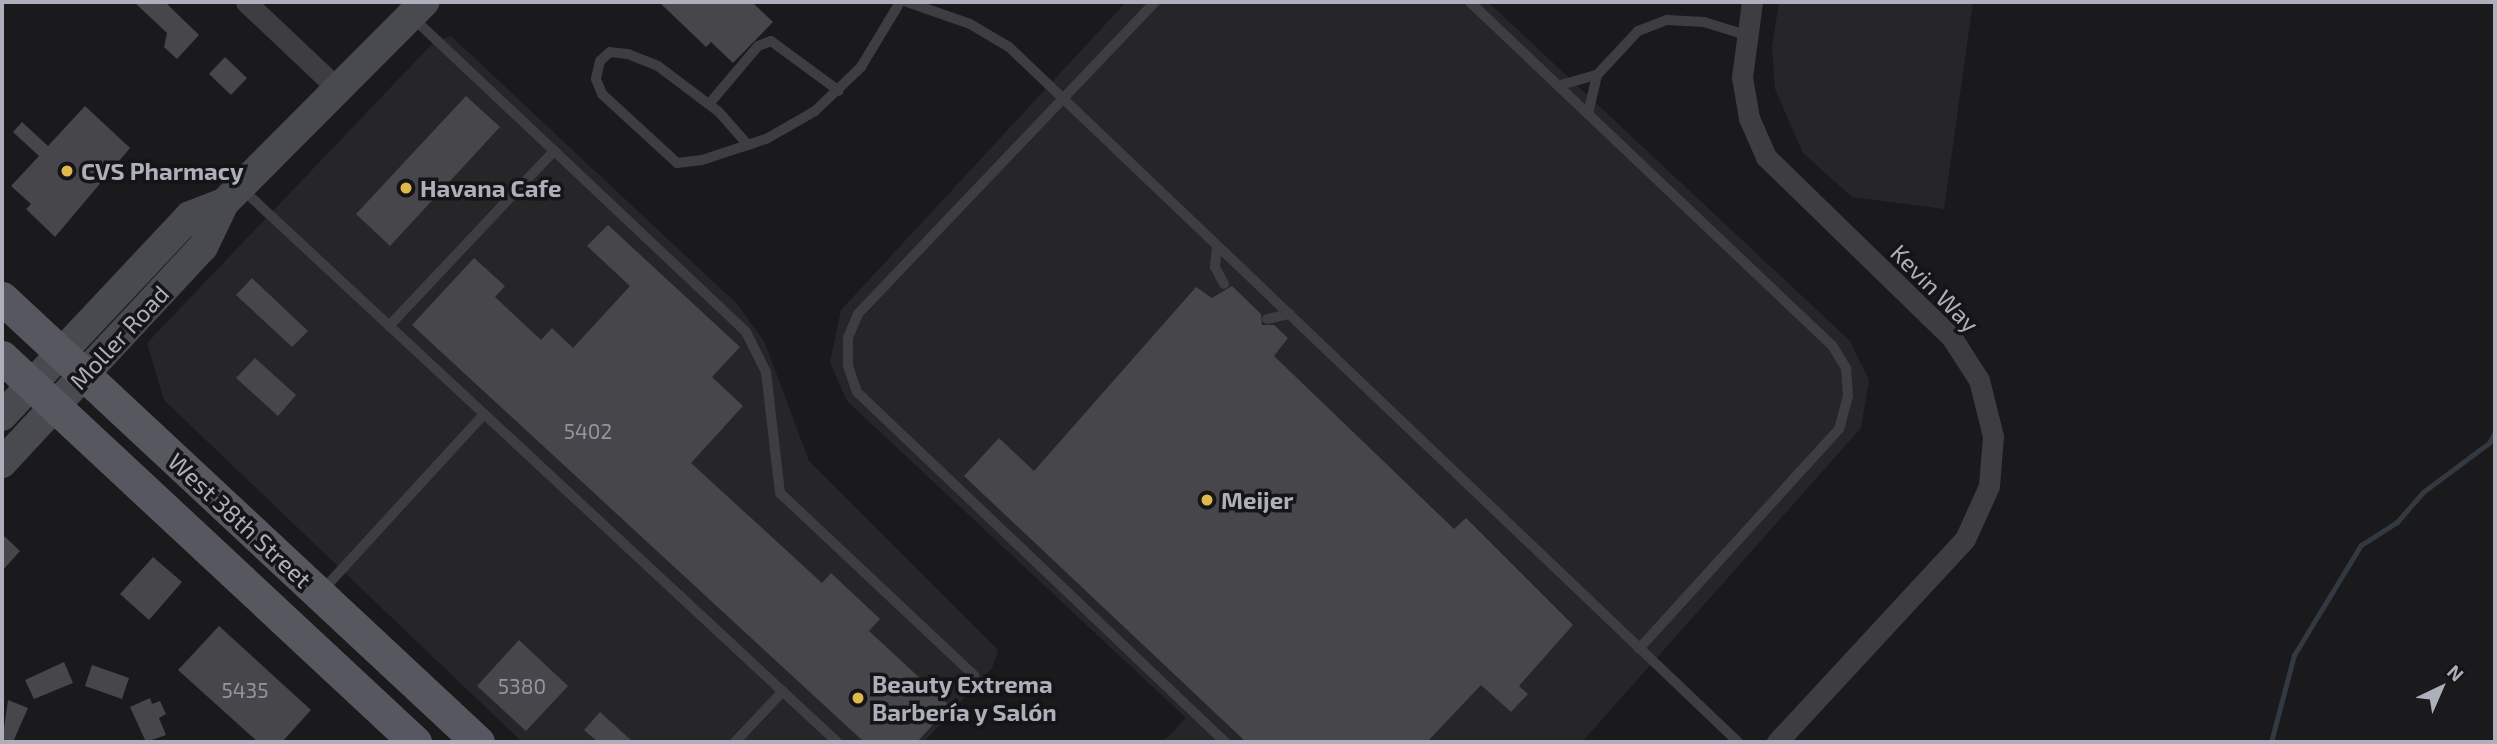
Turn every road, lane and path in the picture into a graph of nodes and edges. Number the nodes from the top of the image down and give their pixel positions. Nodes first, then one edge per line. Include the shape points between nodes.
1 (246, 2) edge
2 (900, 2) edge
3 (907, 2) edge
4 (1155, 2) edge
5 (1470, 2) edge
6 (1752, 2) edge
7 (417, 8) edge
8 (1746, 35) junction
9 (1597, 75) junction
10 (1561, 85) junction
11 (337, 88) junction
12 (839, 91) junction
13 (1060, 99) junction
14 (709, 104) junction
15 (1588, 111) junction
16 (748, 145) junction
17 (554, 152) junction
18 (232, 195) junction
19 (1217, 247) junction
20 (1224, 284) dead end
21 (2, 298) edge
22 (1289, 314) junction
23 (1267, 318) dead end
24 (389, 326) junction
25 (2, 357) edge
26 (72, 364) junction
27 (31, 384) junction
28 (55, 407) junction
29 (484, 414) junction
30 (2, 416) edge
31 (2, 463) edge
32 (319, 594) junction
33 (1639, 649) junction
34 (975, 676) dead end
35 (783, 691) junction
36 (387, 718) junction
37 (739, 738) edge
38 (415, 742) edge
39 (449, 742) edge
40 (478, 742) edge
41 (752, 742) edge
42 (837, 742) edge
43 (1225, 742) edge
44 (1738, 742) edge
45 (1777, 742) edge

1 - 11 street
2 - 12 lane via 862,67
3 - 13 lane via 997,38
4 - 13 lane
5 - 10 lane
6 - 8 street, Kevin Way
7 - 11 main road, Moller Road
7 - 17 lane
8 - 9 lane via 1704,22 1667,20 1638,31
8 - 45 street, Kevin Way via 1744,102 1766,157 1952,338 1979,380 1993,436 1989,486 1965,539
9 - 10 lane
9 - 15 lane
10 - 15 lane
11 - 18 main road, Moller Road
12 - 14 lane via 771,41 758,46
12 - 16 lane via 815,111
13 - 19 lane
13 - 43 lane via 858,314 848,338 848,366 857,391
14 - 16 lane
14 - 16 lane via 658,65 610,52 600,61 596,79 602,94 677,163
15 - 33 lane via 1832,345 1846,368 1848,396 1839,429
17 - 24 lane
17 - 34 lane via 746,332 766,372 780,493
18 - 24 lane
18 - 26 main road, Moller Road via 203,247
19 - 20 lane via 1215,267
19 - 22 lane
21 - 26 main road, West 38th Street
22 - 23 lane
22 - 33 lane
24 - 29 lane
25 - 27 main road, West 38th Street
26 - 27 main road, Moller Road
26 - 28 main road, Moller Road
26 - 32 main road, West 38th Street
27 - 28 main road, West 38th Street
27 - 30 main road, Moller Road
28 - 31 main road, Moller Road
28 - 36 main road, West 38th Street
29 - 32 lane
29 - 35 lane
32 - 40 main road, West 38th Street
33 - 44 lane
35 - 37 lane
35 - 42 lane
36 - 38 main road, West 38th Street
36 - 39 main road via 408,709
37 - 41 lane

